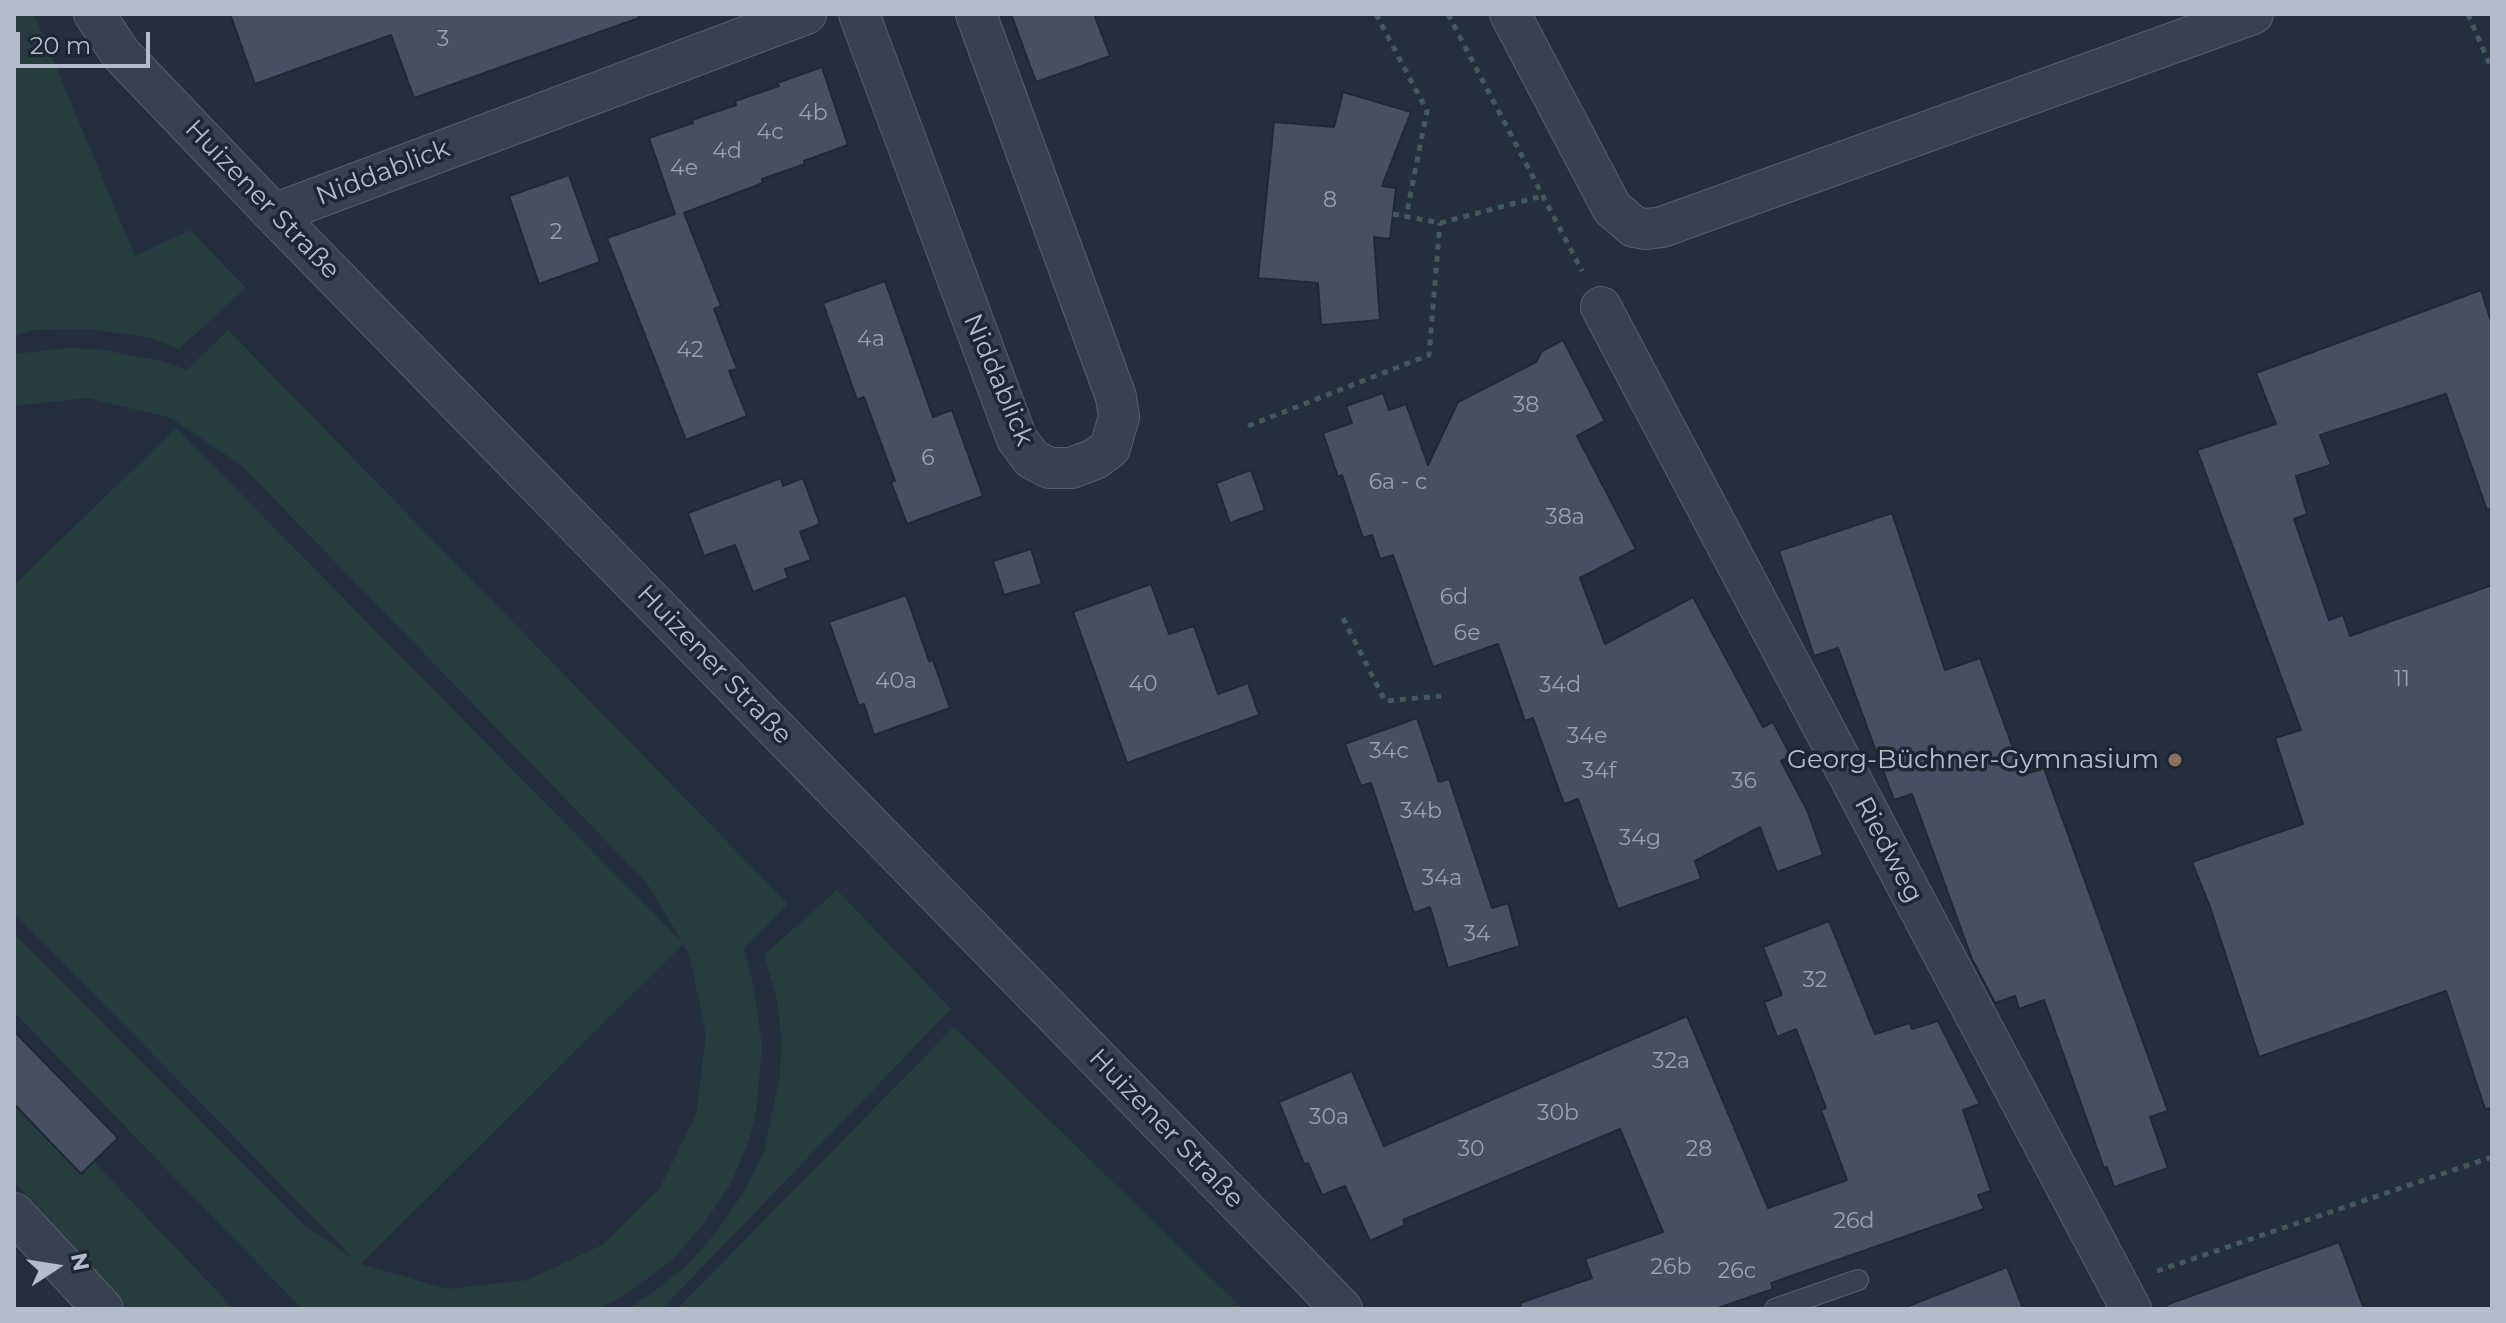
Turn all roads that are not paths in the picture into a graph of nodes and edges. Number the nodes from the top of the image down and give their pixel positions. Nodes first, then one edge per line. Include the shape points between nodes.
1 (94, 14) edge
2 (806, 14) edge
3 (859, 14) edge
4 (976, 14) edge
5 (1510, 14) edge
6 (2253, 14) edge
7 (274, 214) junction
8 (1601, 307) road end
9 (14, 1213) edge
10 (1858, 1280) dead end
11 (2124, 1297) edge
12 (103, 1309) edge
13 (1342, 1309) edge
14 (1775, 1309) edge

1 - 7 street, Huizener Straße via 121,54
2 - 7 street, Niddablick
3 - 4 street, Niddablick via 1017,439 1032,459 1049,468 1071,468 1110,448 1119,417 1116,397
5 - 6 street via 1612,208 1634,227 1646,229
7 - 13 street, Huizener Straße
8 - 11 street, Riedweg
9 - 12 street
10 - 14 lane

